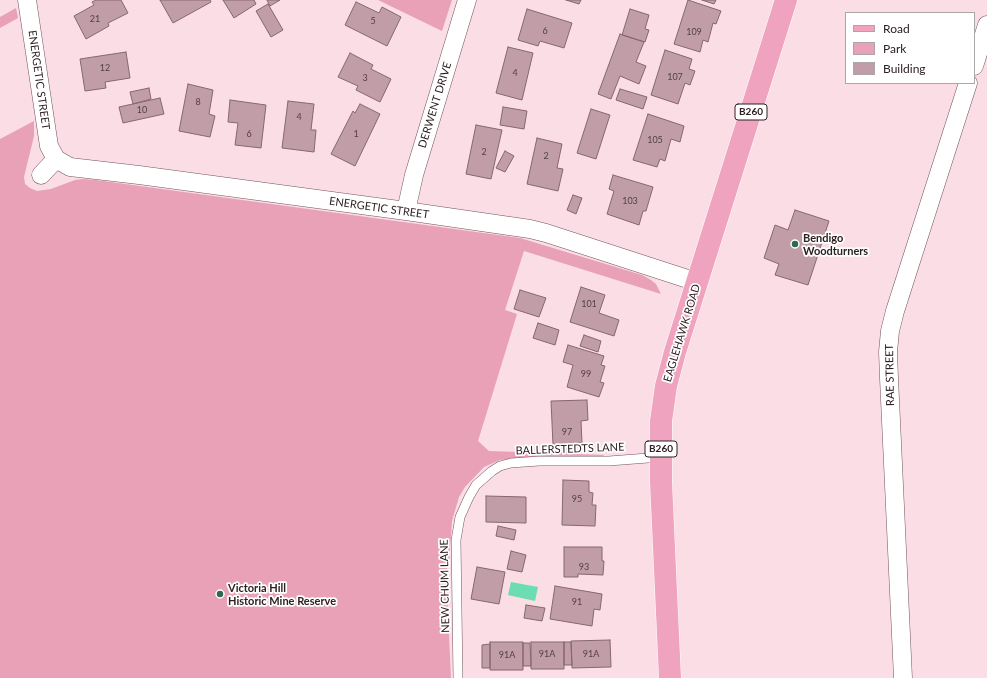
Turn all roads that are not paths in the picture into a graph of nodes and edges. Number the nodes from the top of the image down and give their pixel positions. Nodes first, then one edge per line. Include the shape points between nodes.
1 (27, 0) edge
2 (467, 0) edge
3 (786, 0) edge
4 (987, 25) edge
5 (975, 63) edge
6 (968, 84) edge
7 (56, 159) junction
8 (41, 175) dead end
9 (406, 211) junction
10 (697, 282) junction
11 (661, 457) junction
12 (469, 497) joint
13 (458, 678) edge
14 (670, 678) edge
15 (903, 678) edge

1 - 7 street, ENERGETIC STREET via 48,146
2 - 9 street, DERWENT DRIVE via 414,175
3 - 10 main road, EAGLEHAWK ROAD / B260
4 - 5 street
6 - 15 street, RAE STREET via 890,331 888,352
7 - 8 street
7 - 9 street, ENERGETIC STREET via 77,169
9 - 10 street, ENERGETIC STREET via 540,232
10 - 11 main road, EAGLEHAWK ROAD / B260 via 666,386 661,421
11 - 12 lane, BALLERSTEDTS LANE via 511,463 492,471 476,485
11 - 14 main road, EAGLEHAWK ROAD / B260
12 - 13 lane, NEW CHUM LANE via 460,516 456,540

